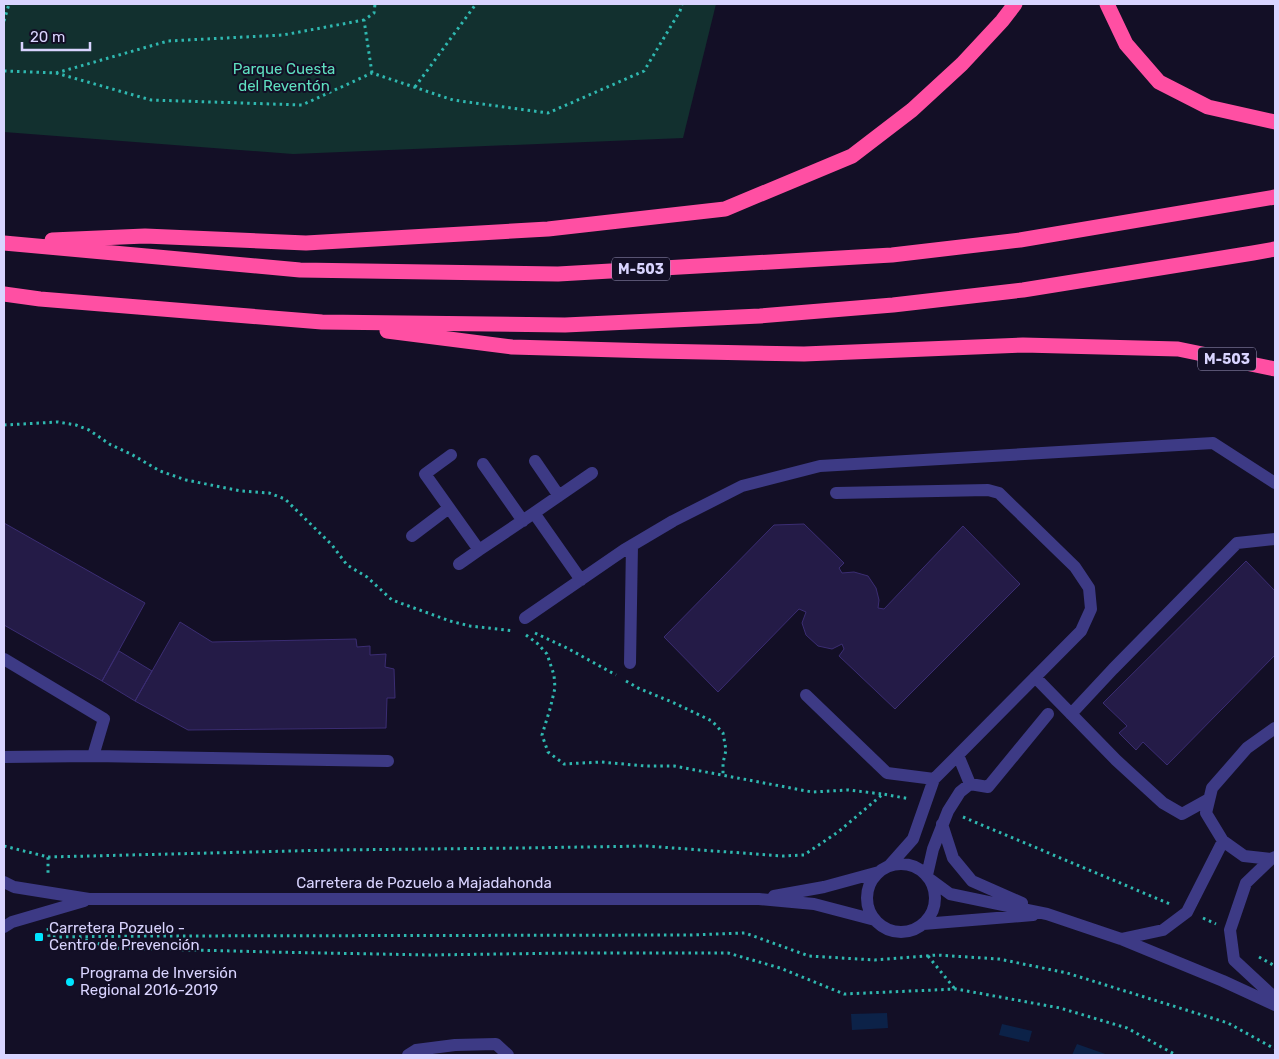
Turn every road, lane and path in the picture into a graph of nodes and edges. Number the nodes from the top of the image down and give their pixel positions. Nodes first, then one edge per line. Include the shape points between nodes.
1 (10, 4) edge
2 (375, 4) edge
3 (476, 4) edge
4 (682, 4) edge
5 (1015, 4) edge
6 (1107, 4) edge
7 (364, 20) junction
8 (4, 21) edge
9 (4, 71) edge
10 (56, 73) junction
11 (372, 73) junction
12 (415, 87) junction
13 (1275, 122) edge
14 (1275, 197) edge
15 (4, 242) edge
16 (1275, 249) edge
17 (4, 294) edge
18 (322, 322) junction
19 (1275, 369) edge
20 (4, 425) edge
21 (451, 455) dead end
22 (535, 461) dead end
23 (483, 464) dead end
24 (592, 472) dead end
25 (1275, 483) edge
26 (836, 493) dead end
27 (559, 496) junction
28 (449, 508) junction
29 (534, 513) junction
30 (523, 521) junction
31 (412, 536) dead end
32 (1275, 539) edge
33 (632, 545) junction
34 (479, 550) junction
35 (459, 564) dead end
36 (580, 580) junction
37 (525, 618) dead end
38 (517, 632) dead end
39 (4, 659) edge
40 (630, 663) dead end
41 (1035, 678) junction
42 (806, 695) dead end
43 (1048, 714) dead end
44 (1071, 714) junction
45 (1275, 728) edge
46 (958, 755) junction
47 (93, 756) junction
48 (4, 757) edge
49 (388, 761) dead end
50 (723, 775) junction
51 (934, 779) junction
52 (970, 784) junction
53 (883, 794) junction
54 (1209, 799) junction
55 (925, 804) junction
56 (948, 811) junction
57 (942, 824) junction
58 (1223, 841) junction
59 (4, 846) edge
60 (48, 856) junction
61 (1273, 858) edge
62 (884, 869) junction
63 (929, 878) junction
64 (4, 882) edge
65 (47, 892) junction
66 (89, 899) junction
67 (759, 899) junction
68 (47, 912) junction
69 (1187, 912) junction
70 (1047, 914) junction
71 (876, 920) junction
72 (924, 924) junction
73 (4, 927) edge
74 (1230, 930) junction
75 (75, 936) junction
76 (1121, 939) junction
77 (1255, 955) dead end
78 (928, 956) junction
79 (1275, 966) edge
80 (956, 989) junction
81 (1275, 998) edge
82 (1275, 1005) edge
83 (1275, 1049) edge
84 (408, 1055) edge
85 (508, 1055) edge
86 (1176, 1055) edge

1 - 8 path
2 - 7 path via 374,13
3 - 12 path
4 - 12 path via 644,71 548,113 453,100
5 - 15 highway via 962,64 912,110 852,156 725,209 548,230 306,243 145,236
6 - 13 highway via 1126,44 1158,82 1208,106
7 - 10 path via 283,34 168,41
7 - 11 path
9 - 10 path
10 - 11 path via 151,100 302,105
11 - 12 path
14 - 15 highway, M-503 via 1020,240 892,255 558,274 300,270
16 - 18 highway, M-503 via 1023,290 760,316 565,325
17 - 18 highway, M-503
18 - 19 highway, M-503 via 512,347 804,354 1023,345 1178,349
20 - 38 path via 58,422 76,425 160,471 186,480 269,493 286,499 332,545 347,565 367,577 392,600 456,623
21 - 28 street via 425,474
22 - 27 street
23 - 30 street
24 - 27 street
25 - 33 street via 1213,443 820,466 742,486
26 - 41 street via 988,490 999,493 1075,567 1089,588 1091,609 1080,630
27 - 29 street
28 - 31 street
28 - 34 street
29 - 30 street
29 - 36 street
30 - 34 street
32 - 44 street via 1237,543
33 - 36 street
33 - 40 street
34 - 35 street
36 - 37 street
39 - 47 street via 104,719
41 - 44 street
41 - 46 street
42 - 51 street via 887,773
43 - 52 street via 988,787
44 - 54 street via 1163,803 1182,814
45 - 54 street via 1247,748 1212,788
46 - 51 street
46 - 52 street
47 - 48 street
47 - 49 street
50 - 50 path via 674,766 601,762 564,764 548,752 542,735 555,688 554,675 547,654 525,633 534,632 638,688 712,721 723,733 726,750
50 - 53 path via 812,792 848,790
51 - 55 street
52 - 56 street via 960,792
53 - 55 path
53 - 60 path via 838,832 804,855 646,846
54 - 58 street via 1206,814
55 - 62 street via 913,839
56 - 57 street
56 - 69 path
57 - 63 street via 932,849
57 - 70 street via 953,858 972,881
58 - 61 street via 1244,856
58 - 69 street
59 - 60 path
60 - 65 path
61 - 74 street via 1246,882
62 - 63 street via 902,864 916,867
62 - 67 street, Carretera de Pozuelo a Majadahonda via 824,887
62 - 71 street via 868,890 867,901
63 - 70 street via 950,894
63 - 72 street via 935,899 934,908
64 - 65 street, Carretera de Pozuelo a Majadahonda via 14,887
65 - 66 street, Carretera de Pozuelo a Majadahonda
66 - 67 street, Carretera de Pozuelo a Majadahonda
66 - 68 street, Carretera de Pozuelo a Majadahonda
67 - 71 street, Carretera de Pozuelo a Majadahonda via 814,904
68 - 73 street, Carretera de Pozuelo a Majadahonda
68 - 75 path via 49,937
69 - 74 path
69 - 76 street via 1163,930
70 - 72 street
70 - 76 street
71 - 72 street via 893,931 904,932
74 - 81 street via 1234,960
75 - 78 path via 745,933 809,956 875,960
75 - 80 path via 114,948 429,955 728,953 780,968 844,994
76 - 82 street
77 - 79 path
78 - 80 path
78 - 83 path via 999,959 1067,972 1228,1023
80 - 86 path via 1060,1008 1108,1022 1127,1028
84 - 85 street via 416,1050 455,1044 496,1044

